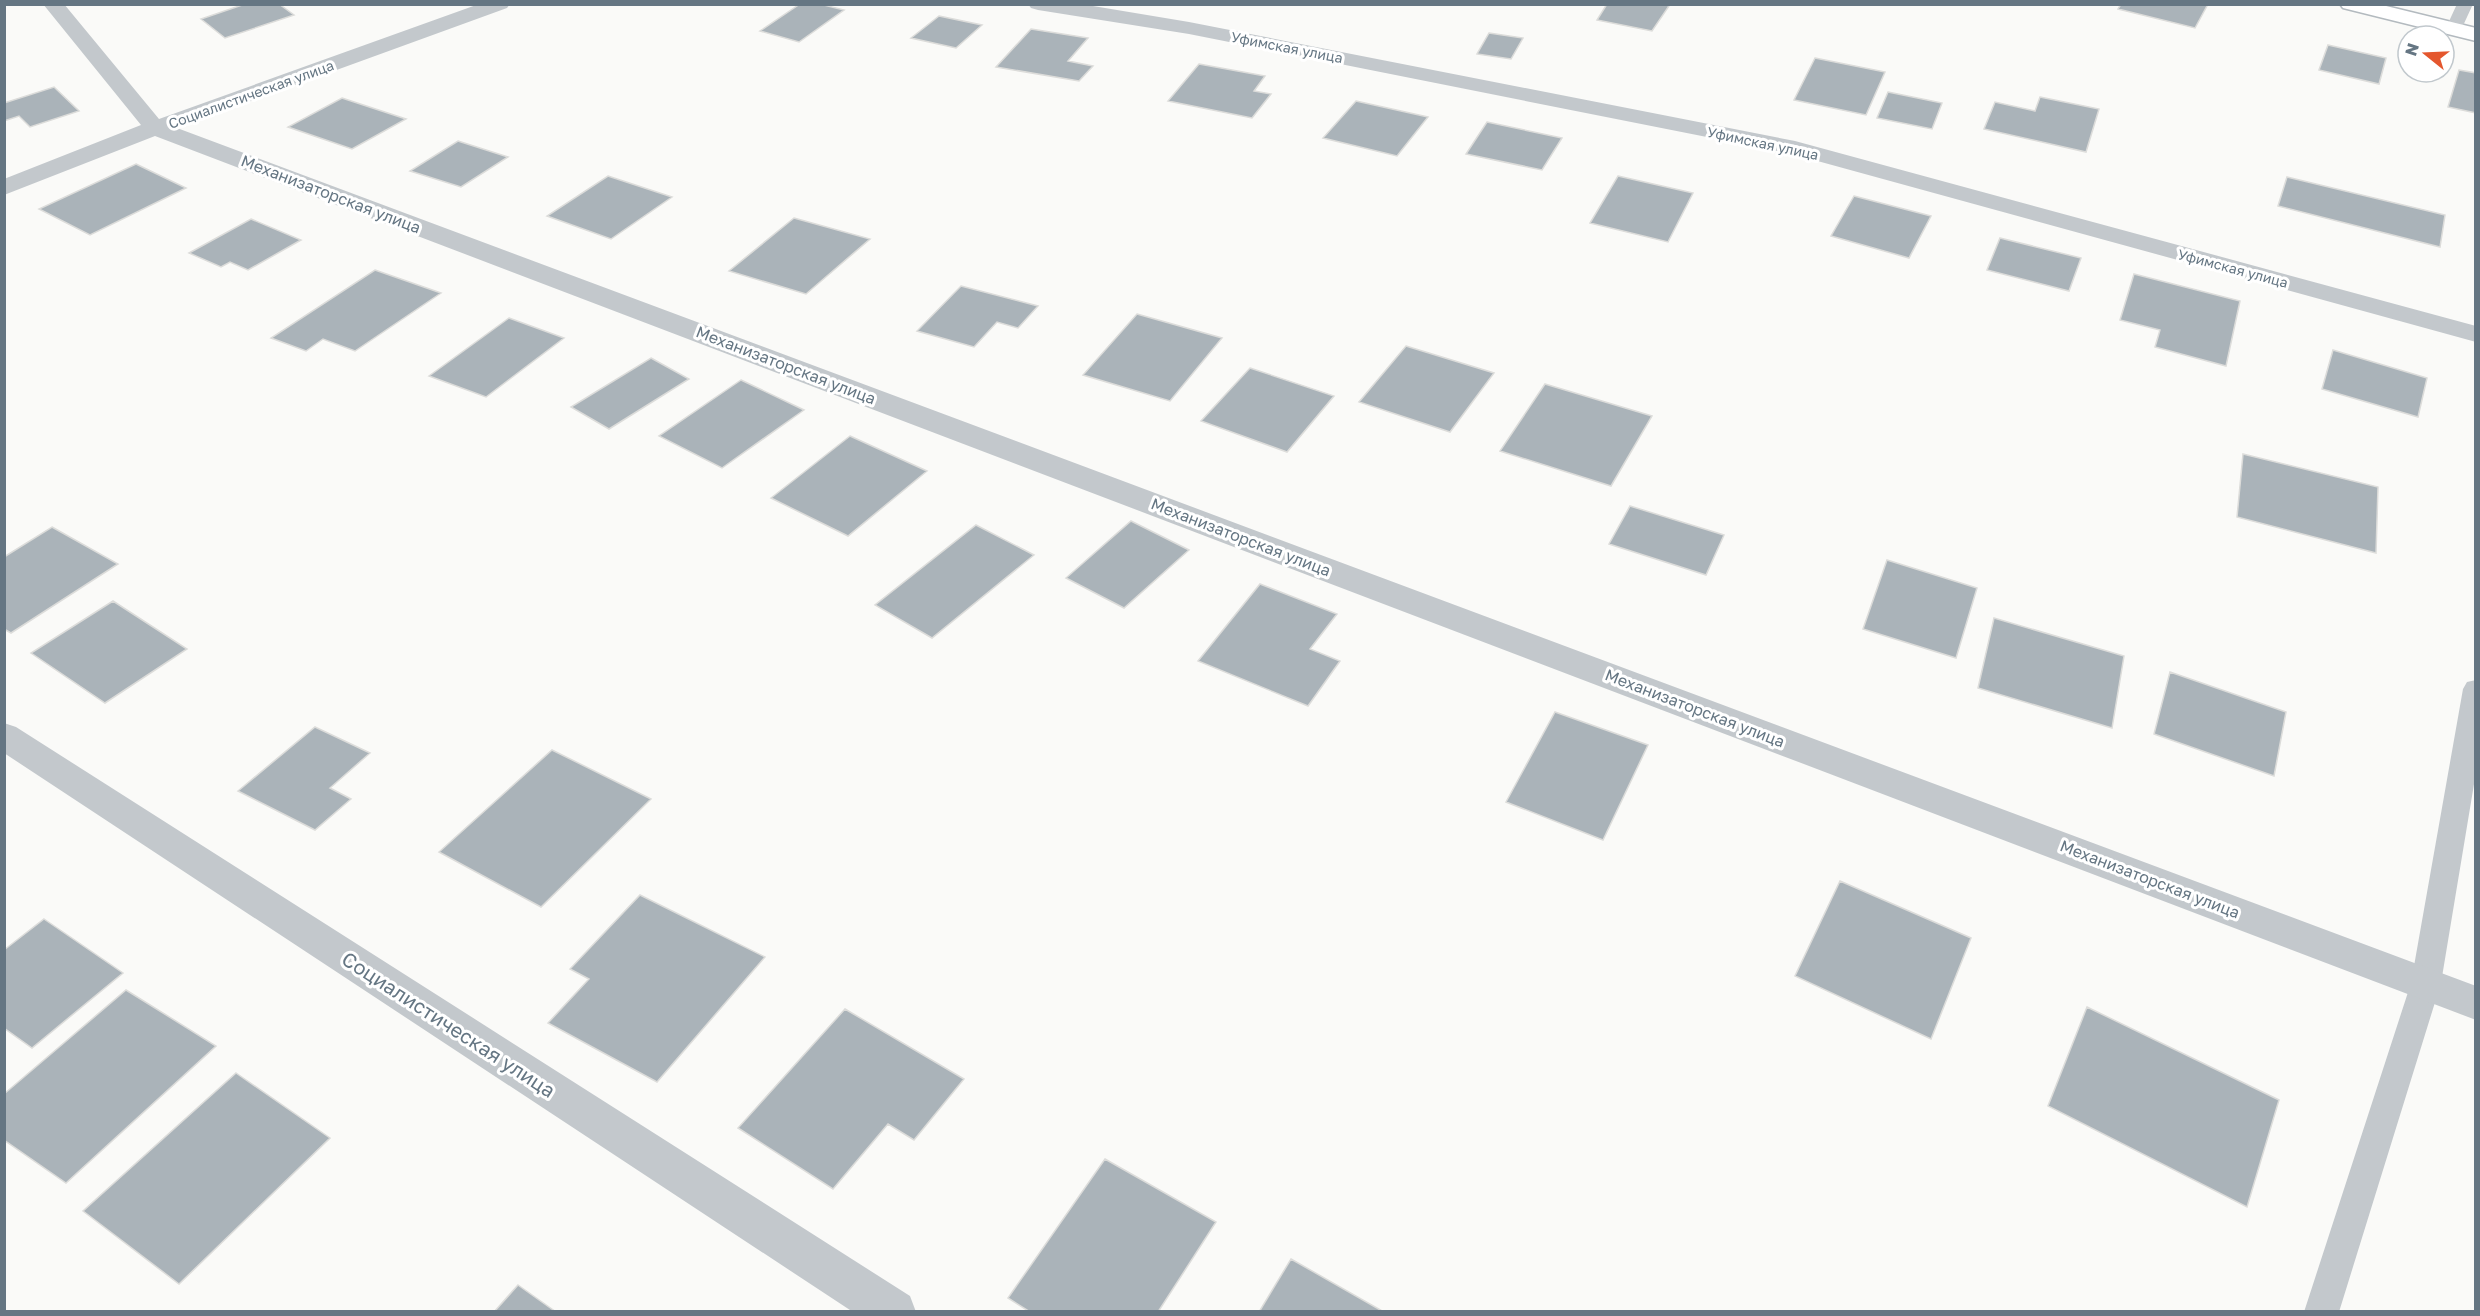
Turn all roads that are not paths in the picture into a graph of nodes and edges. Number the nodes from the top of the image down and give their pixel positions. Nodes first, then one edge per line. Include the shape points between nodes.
1 (53, 4) edge
2 (500, 4) edge
3 (1038, 4) edge
4 (2350, 4) edge
5 (2465, 4) edge
6 (2429, 24) edge
7 (2456, 24) edge
8 (2456, 31) edge
9 (2475, 35) edge
10 (155, 128) junction
11 (4, 188) edge
12 (2475, 334) edge
13 (2475, 689) edge
14 (4, 736) edge
15 (2426, 983) junction
16 (2475, 1003) edge
17 (894, 1311) edge
18 (2321, 1311) edge

1 - 10 street, Механизаторская улица
2 - 10 street, Социалистическая улица
3 - 12 street, Уфимская улица via 1189,28 1795,148
4 - 6 main road
5 - 7 lane
8 - 9 main road
10 - 11 street, Социалистическая улица
10 - 15 street, Механизаторская улица
13 - 15 lane
14 - 17 street, Социалистическая улица
15 - 16 street, Механизаторская улица
15 - 18 lane

